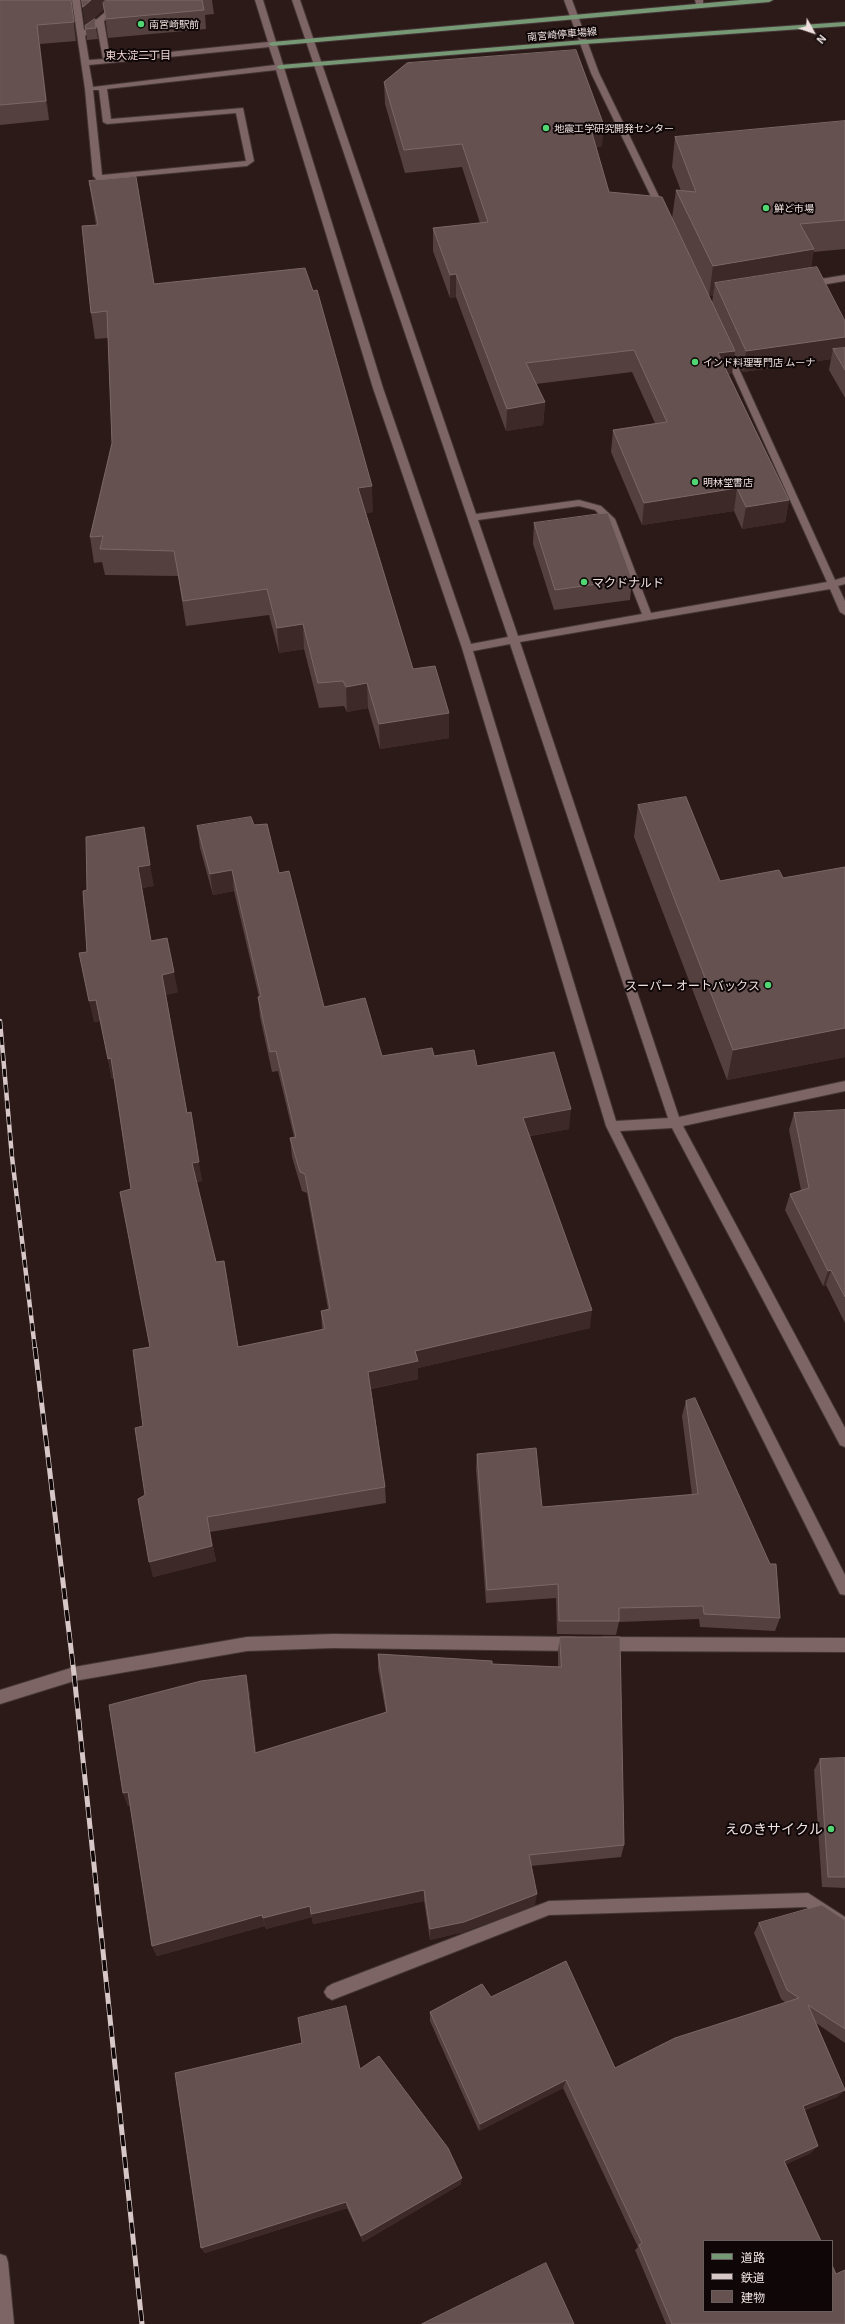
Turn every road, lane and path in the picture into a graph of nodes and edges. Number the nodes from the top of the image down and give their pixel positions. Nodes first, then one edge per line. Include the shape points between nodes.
1 (76, 0) edge
2 (121, 0) edge
3 (259, 0) edge
4 (296, 0) edge
5 (568, 0) edge
6 (769, 0) edge
7 (699, 3) edge
8 (573, 16) junction
9 (100, 21) junction
10 (845, 24) edge
11 (82, 36) junction
12 (310, 41) junction
13 (584, 42) junction
14 (272, 44) junction
15 (107, 61) junction
16 (85, 63) junction
17 (318, 64) junction
18 (280, 67) junction
19 (103, 88) junction
20 (89, 89) junction
21 (667, 222) edge
22 (845, 278) edge
23 (798, 285) edge
24 (721, 337) edge
25 (472, 518) junction
26 (845, 580) edge
27 (831, 585) junction
28 (845, 612) edge
29 (648, 616) junction
30 (514, 640) junction
31 (467, 648) junction
32 (845, 1086) edge
33 (675, 1123) junction
34 (612, 1126) junction
35 (845, 1441) edge
36 (845, 1589) edge
37 (845, 1645) edge
38 (0, 1697) edge
39 (845, 1926) edge
40 (332, 1992) dead end
41 (0, 2262) edge
42 (6, 2324) edge

1 - 11 street
2 - 9 street via 121,3
3 - 14 street
4 - 12 street
5 - 8 street
6 - 7 main road, 南宮崎停車場線
7 - 8 main road, 南宮崎停車場線
8 - 12 main road, 南宮崎停車場線
8 - 13 street
9 - 11 street
9 - 15 street
10 - 13 main road, 南宮崎停車場線
11 - 16 street
12 - 14 main road, 南宮崎停車場線
12 - 17 street
13 - 17 main road, 南宮崎停車場線
13 - 21 street via 596,73
14 - 15 street
14 - 18 street
15 - 16 street
16 - 20 street
17 - 18 main road, 南宮崎停車場線
17 - 25 street
18 - 19 street
18 - 31 street via 378,388
19 - 20 street
19 - 20 street via 107,122 240,110 250,162 100,178 97,176
22 - 23 street
24 - 27 street
25 - 29 street via 579,503 598,508 610,519
25 - 30 street
26 - 27 street
27 - 28 street
27 - 29 street
29 - 30 street
30 - 31 street
30 - 33 street
31 - 34 street
32 - 33 street
33 - 34 street
33 - 35 street
34 - 36 street
37 - 38 street via 333,1641 247,1644 74,1674
39 - 40 street via 808,1900 549,1908
41 - 42 street

